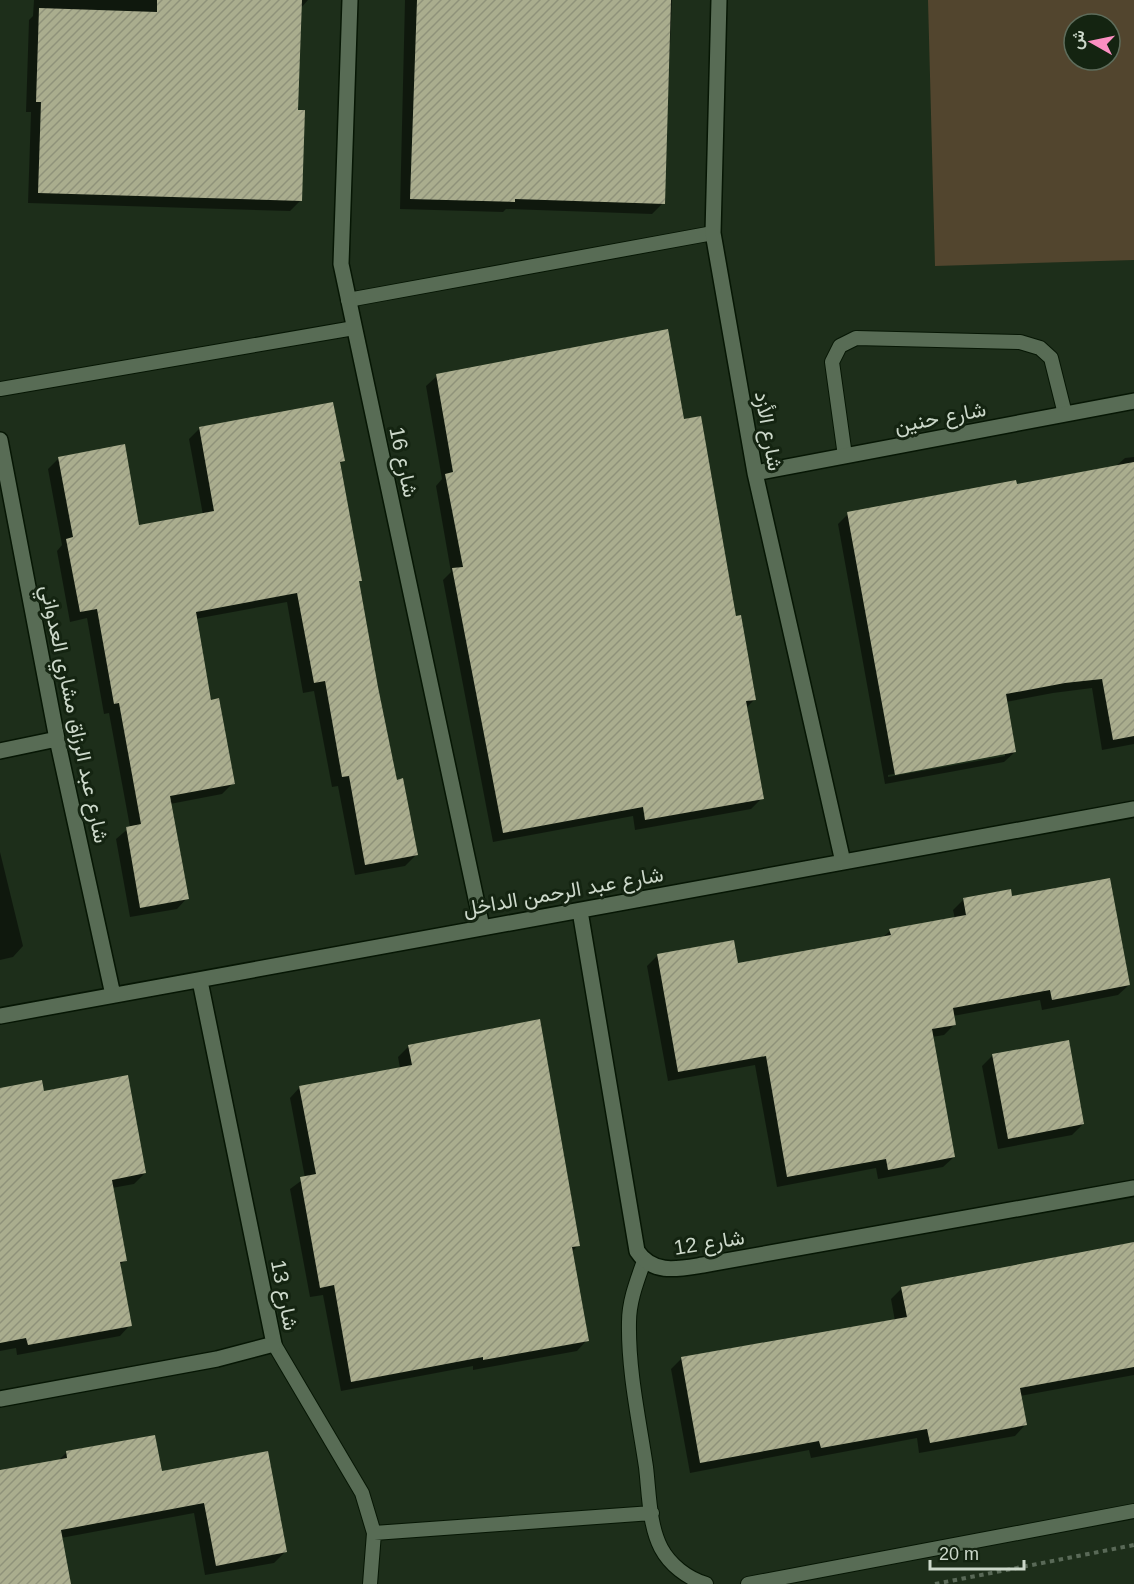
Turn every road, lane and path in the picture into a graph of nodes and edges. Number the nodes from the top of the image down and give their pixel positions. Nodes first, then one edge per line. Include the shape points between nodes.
1 (350, 0) edge
2 (719, 0) edge
3 (713, 232) junction
4 (348, 300) junction
5 (354, 328) junction
6 (0, 389) edge
7 (1134, 401) edge
8 (1065, 414) junction
9 (0, 440) edge
10 (845, 456) junction
11 (755, 473) junction
12 (57, 739) junction
13 (0, 751) edge
14 (1134, 809) edge
15 (843, 862) junction
16 (580, 911) junction
17 (482, 927) junction
18 (200, 981) junction
19 (113, 995) junction
20 (0, 1016) edge
21 (1134, 1188) edge
22 (644, 1260) junction
23 (274, 1344) junction
24 (0, 1399) edge
25 (1134, 1511) edge
26 (652, 1513) junction
27 (374, 1533) junction
28 (1134, 1545) edge
29 (370, 1584) edge
30 (706, 1584) edge
31 (748, 1584) edge
32 (935, 1584) edge

1 - 4 street, شارع 16 via 340,264
2 - 3 street, شارع الأزد
3 - 4 lane
3 - 11 street, شارع الأزد
4 - 5 street, شارع 16
5 - 6 lane
5 - 17 street, شارع 16
7 - 8 street, شارع حنين
8 - 10 street, شارع حنين
8 - 10 lane via 1050,357 1040,348 1020,342 856,338 840,346 832,362
9 - 12 street, شارع عبد الرزاق مشاري العدواني
10 - 11 street, شارع حنين
11 - 15 street, شارع الأزد
12 - 13 street
12 - 19 street, شارع عبد الرزاق مشاري العدواني
14 - 15 street, شارع عبد الرحمن الداخل
15 - 16 street, شارع عبد الرحمن الداخل
16 - 17 street, شارع عبد الرحمن الداخل
16 - 22 street via 637,1251
17 - 18 street, شارع عبد الرحمن الداخل
18 - 19 street, شارع عبد الرحمن الداخل
18 - 23 street, شارع 13
19 - 20 street, شارع عبد الرحمن الداخل
21 - 22 street, شارع 12 via 673,1270
22 - 26 lane via 629,1320 630,1352
23 - 24 street, شارع 13 via 217,1359
23 - 27 lane via 362,1493
25 - 31 lane
26 - 27 lane
26 - 30 lane via 660,1546 669,1560 682,1573
27 - 29 lane
28 - 32 path

